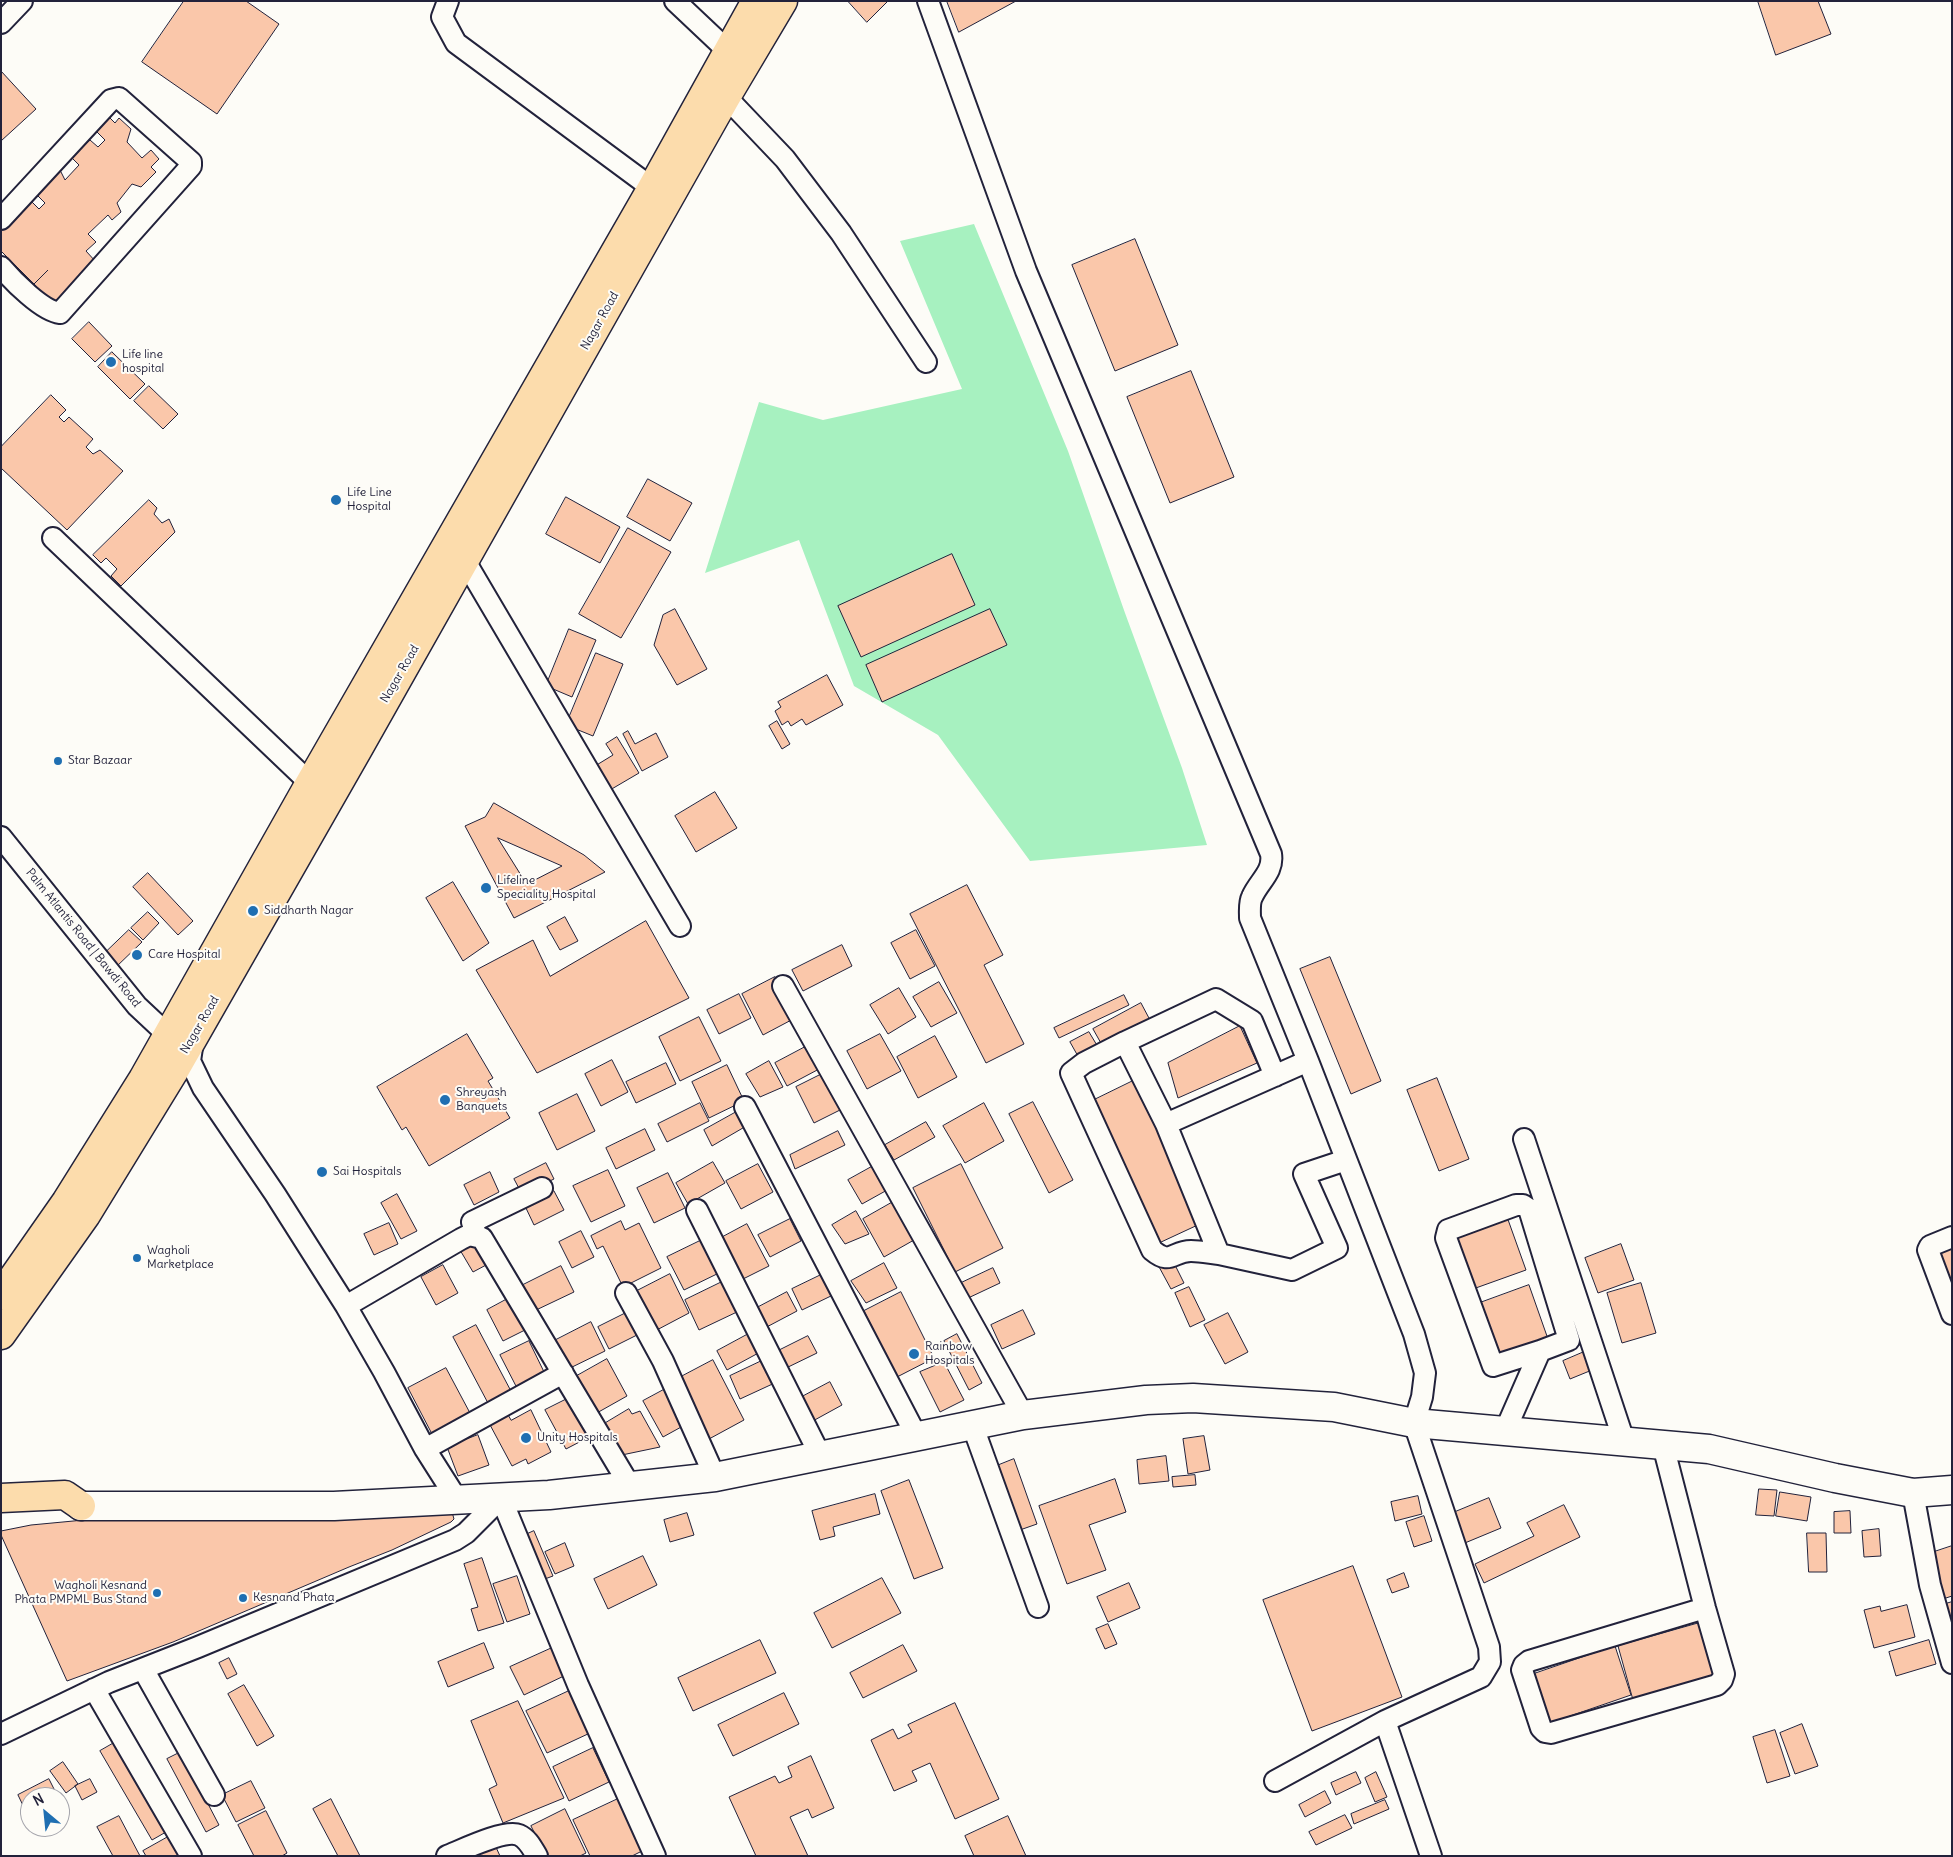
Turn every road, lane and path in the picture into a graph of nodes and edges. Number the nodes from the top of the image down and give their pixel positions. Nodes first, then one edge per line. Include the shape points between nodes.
1 (22, 1) edge
2 (448, 1) edge
3 (675, 1) edge
4 (756, 1) edge
5 (783, 1) edge
6 (928, 1) edge
7 (1, 23) edge
8 (728, 52) junction
9 (726, 97) junction
10 (652, 188) junction
11 (1, 219) edge
12 (4, 277) edge
13 (926, 362) dead end
14 (53, 538) dead end
15 (465, 560) junction
16 (310, 783) junction
17 (300, 826) junction
18 (1, 837) edge
19 (680, 926) dead end
20 (783, 986) dead end
21 (181, 1035) junction
22 (1125, 1042) junction
23 (1308, 1061) junction
24 (1275, 1076) junction
25 (745, 1107) dead end
26 (1166, 1124) junction
27 (1524, 1139) dead end
28 (1346, 1160) junction
29 (542, 1188) dead end
30 (697, 1210) dead end
31 (476, 1235) junction
32 (1952, 1237) edge
33 (1219, 1254) junction
34 (626, 1293) dead end
35 (1, 1295) edge
36 (346, 1306) junction
37 (1952, 1314) edge
38 (1, 1335) edge
39 (1540, 1351) junction
40 (563, 1373) junction
41 (1023, 1415) junction
42 (1414, 1423) junction
43 (972, 1424) junction
44 (1505, 1431) junction
45 (916, 1435) junction
46 (1624, 1441) junction
47 (1663, 1445) junction
48 (425, 1449) junction
49 (820, 1455) junction
50 (715, 1477) junction
51 (630, 1486) junction
52 (1952, 1490) edge
53 (1913, 1493) junction
54 (1, 1498) edge
55 (501, 1498) junction
56 (458, 1501) junction
57 (81, 1506) junction
58 (1, 1517) edge
59 (1038, 1607) dead end
60 (1705, 1608) junction
61 (1952, 1663) edge
62 (143, 1669) junction
63 (94, 1689) junction
64 (1385, 1721) junction
65 (1, 1734) edge
66 (1275, 1781) dead end
67 (214, 1795) dead end
68 (451, 1855) edge
69 (191, 1856) edge
70 (537, 1856) edge
71 (655, 1856) edge
72 (1431, 1856) edge

1 - 7 street
2 - 10 street via 442,17 456,43
3 - 8 street
4 - 8 main road, Nagar Road
5 - 9 main road, Nagar Road
6 - 23 street via 1026,271 1271,854 1269,872 1251,900 1250,918
8 - 10 main road, Nagar Road
9 - 13 street via 785,159 836,225
9 - 15 main road, Nagar Road
10 - 16 main road, Nagar Road
11 - 12 street via 111,100 119,98 191,162 191,166 60,313 38,302
14 - 16 street
15 - 17 main road, Nagar Road
15 - 19 street
16 - 17 main road, Nagar Road
17 - 21 main road, Nagar Road
18 - 21 street, Palm Atlantis Road | Bawdi Road via 137,1006
20 - 41 street
21 - 35 main road, Nagar Road via 143,1079 66,1202
21 - 36 street via 202,1088 246,1150
21 - 38 main road, Nagar Road via 173,1074 86,1215
22 - 24 street via 1216,999 1252,1021
22 - 26 street
22 - 33 street via 1071,1073 1084,1104 1152,1250 1161,1257 1190,1250
23 - 24 street
23 - 28 street
24 - 26 street
25 - 45 street
26 - 33 street
27 - 46 street
28 - 33 street via 1304,1174 1337,1248 1292,1270
28 - 42 street via 1414,1334 1425,1373
29 - 31 street via 472,1222
30 - 49 street
31 - 36 street via 461,1239
31 - 40 street via 488,1246
32 - 37 street via 1930,1246 1928,1250
34 - 50 street via 663,1361
36 - 48 street
39 - 39 street via 1569,1340 1529,1209 1516,1205 1448,1230 1446,1238 1493,1366
39 - 44 street
40 - 48 street
40 - 51 street
41 - 42 main road via 1146,1400 1193,1398 1334,1407
41 - 43 main road
42 - 44 main road
42 - 64 street via 1488,1647 1490,1662 1481,1677
43 - 45 main road
43 - 59 street
44 - 46 main road
45 - 49 main road
46 - 47 main road
47 - 53 main road via 1709,1449
47 - 60 street
48 - 56 street
49 - 50 main road
50 - 51 main road
51 - 55 main road
52 - 53 main road
53 - 61 street via 1930,1585
54 - 57 main road via 65,1496
55 - 56 main road
55 - 62 street via 455,1540
55 - 71 street via 578,1685
56 - 57 main road via 334,1506
57 - 58 main road via 65,1514
60 - 60 street via 1724,1674 1717,1685 1550,1733 1541,1728 1522,1670 1524,1664
62 - 63 street
62 - 67 street
63 - 65 street
63 - 69 street
64 - 66 street
64 - 72 street
68 - 70 street via 502,1836 517,1834 528,1841

